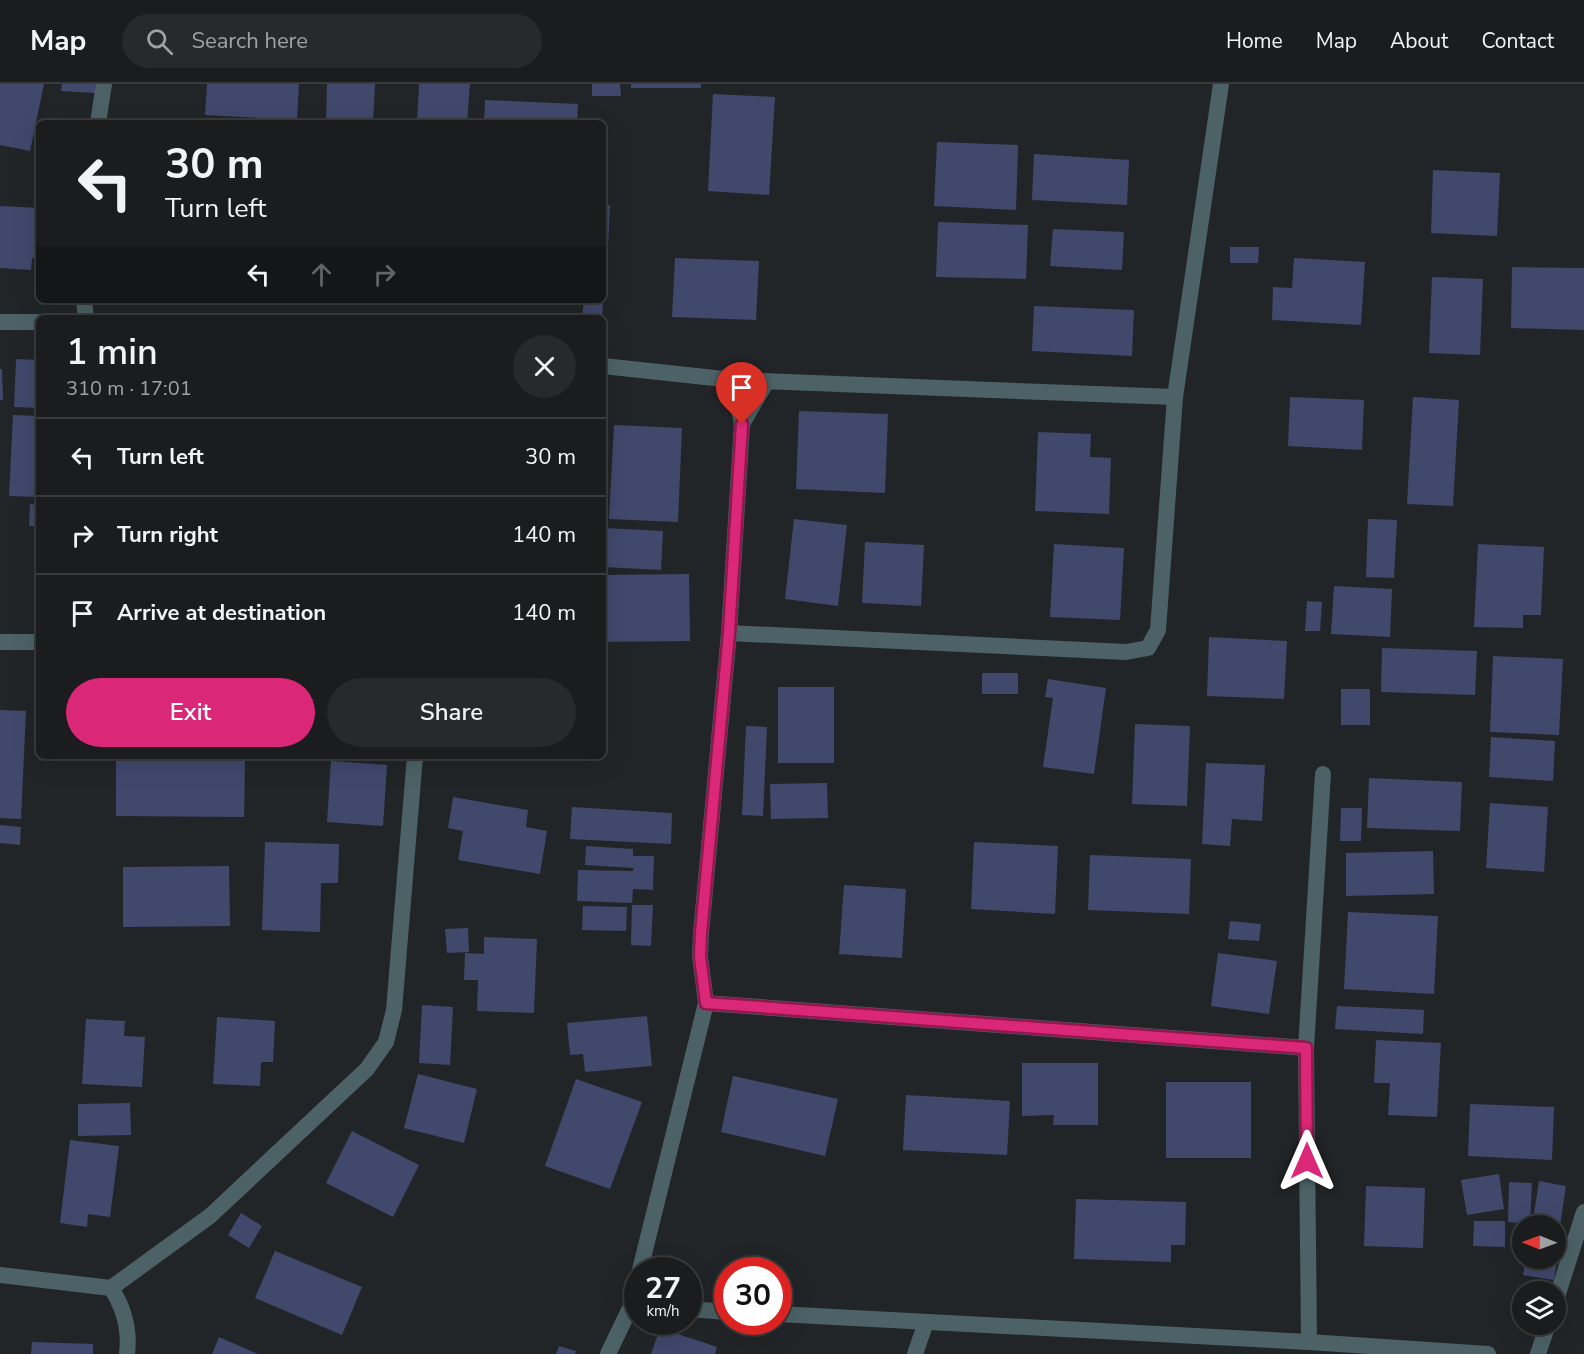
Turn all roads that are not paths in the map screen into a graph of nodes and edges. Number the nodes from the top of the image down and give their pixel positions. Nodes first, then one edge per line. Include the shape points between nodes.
1 (104, 84) edge
2 (1221, 84) edge
3 (98, 120) edge
4 (0, 322) edge
5 (36, 322) edge
6 (606, 366) edge
7 (733, 380) junction
8 (767, 381) junction
9 (1175, 397) junction
10 (742, 424) junction
11 (729, 633) junction
12 (0, 642) edge
13 (36, 642) edge
14 (415, 759) edge
15 (1323, 774) dead end
16 (706, 1003) junction
17 (1306, 1048) junction
18 (1584, 1212) edge
19 (643, 1257) edge
20 (0, 1275) edge
21 (1562, 1281) edge
22 (111, 1288) junction
23 (792, 1315) edge
24 (926, 1322) junction
25 (624, 1324) edge
26 (1544, 1335) edge
27 (1309, 1342) junction
28 (127, 1354) edge
29 (608, 1354) edge
30 (915, 1354) edge
31 (1488, 1354) edge
32 (1538, 1354) edge

1 - 3 street
2 - 9 street
4 - 5 street
6 - 7 street
7 - 8 street
7 - 10 street
8 - 9 street
8 - 10 street
9 - 11 street via 1158,630 1148,648 1125,652
10 - 11 street
11 - 16 street via 701,933
12 - 13 street
14 - 22 street via 394,1010 386,1042 367,1069 210,1216
15 - 17 street
16 - 17 street
16 - 19 street
17 - 27 street
18 - 21 street
20 - 22 street
22 - 28 street via 126,1319
23 - 24 street
24 - 27 street
24 - 30 street
25 - 29 street
26 - 32 street
27 - 31 street

